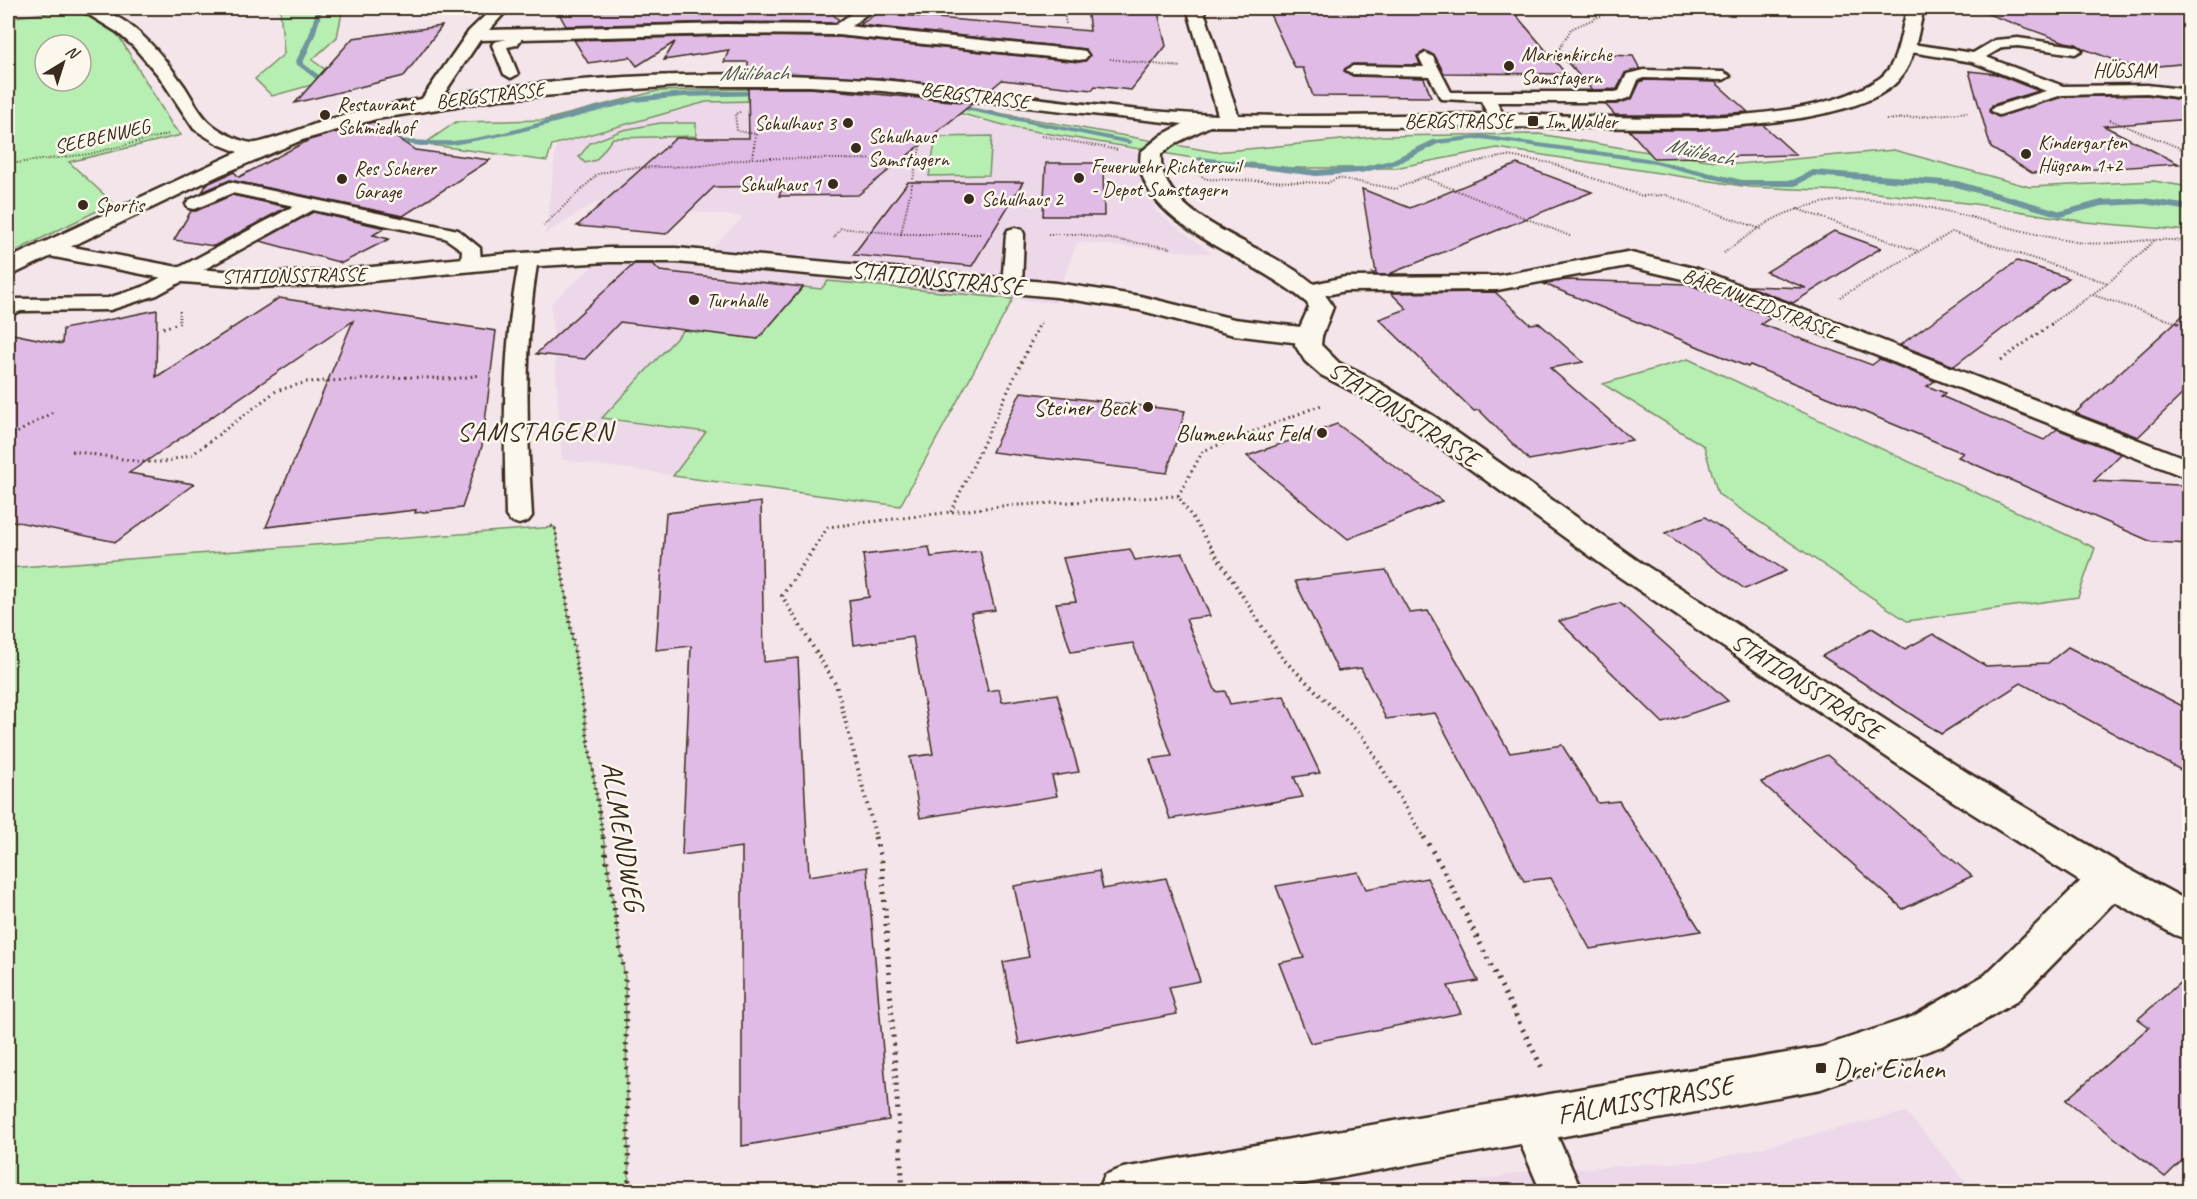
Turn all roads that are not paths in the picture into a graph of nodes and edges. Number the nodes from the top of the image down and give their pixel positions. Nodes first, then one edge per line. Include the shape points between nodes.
1 (86, 8) edge
2 (501, 8) edge
3 (867, 8) edge
4 (1195, 8) edge
5 (1916, 8) edge
6 (838, 30) junction
7 (518, 34) junction
8 (475, 35) junction
9 (1905, 47) junction
10 (2075, 50) dead end
11 (1079, 55) dead end
12 (1426, 57) dead end
13 (1975, 58) junction
14 (1353, 70) dead end
15 (1432, 72) junction
16 (511, 74) dead end
17 (1723, 76) dead end
18 (2061, 91) junction
19 (2190, 95) edge
20 (1487, 97) junction
21 (428, 103) junction
22 (1999, 110) road end
23 (1206, 120) junction
24 (1498, 120) junction
25 (1230, 121) junction
26 (254, 151) junction
27 (195, 204) dead end
28 (311, 204) junction
29 (1015, 234) road end
30 (46, 249) junction
31 (529, 259) junction
32 (471, 264) junction
33 (8, 268) edge
34 (183, 275) junction
35 (1012, 286) junction
36 (1309, 292) junction
37 (8, 310) edge
38 (1308, 336) junction
39 (2190, 470) edge
40 (519, 516) road end
41 (2110, 879) junction
42 (2190, 923) edge
43 (1547, 1117) junction
44 (1123, 1191) edge
45 (1562, 1191) edge

1 - 26 street via 118,24 140,41 201,124 225,140
2 - 8 street
3 - 6 lane
4 - 25 street
5 - 9 street, BERGSTRASSE
6 - 7 street
6 - 11 street
7 - 8 street
7 - 16 lane via 512,42 498,45
8 - 21 street
9 - 13 lane, HÜGSAM
9 - 24 street, BERGSTRASSE via 1900,67 1886,82 1865,94 1815,110 1713,121
10 - 13 lane, HÜGSAM via 2000,43
12 - 15 lane
13 - 18 lane, HÜGSAM
14 - 15 lane
15 - 20 lane via 1446,96
17 - 20 lane via 1644,74 1632,77 1626,94 1595,99
18 - 19 lane, HÜGSAM via 2147,89
18 - 22 lane, HÜGSAM
20 - 24 lane
21 - 23 street, BERGSTRASSE via 489,93 613,84 809,81 912,87 1142,117
21 - 26 street, BERGSTRASSE via 328,126
23 - 25 street, BERGSTRASSE
23 - 36 street via 1151,152 1149,164 1162,194 1193,219
24 - 25 street, BERGSTRASSE
26 - 30 street, BERGSTRASSE
27 - 28 lane via 230,187
28 - 32 lane via 451,234 471,248
28 - 34 lane
29 - 35 lane
30 - 33 street, BERGSTRASSE
30 - 34 street, STATIONSSTRASSE
31 - 32 street, STATIONSSTRASSE
31 - 35 street, STATIONSSTRASSE via 676,255
31 - 40 lane via 517,370
32 - 34 street, STATIONSSTRASSE via 332,278 251,280
34 - 37 lane via 110,304 17,305
35 - 38 street, STATIONSSTRASSE via 1140,303 1234,327
36 - 38 street via 1321,307
36 - 39 street, BÄRENWEIDSTRASSE via 1346,284 1497,283 1627,259 1690,274
38 - 41 street, STATIONSSTRASSE via 1314,356 1330,369 1425,423 1626,567 1954,783
41 - 42 street, STATIONSSTRASSE
41 - 43 street, FÄLMISSTRASSE via 2001,988 1926,1032 1821,1068
43 - 44 street, FÄLMISSTRASSE
43 - 45 lane

